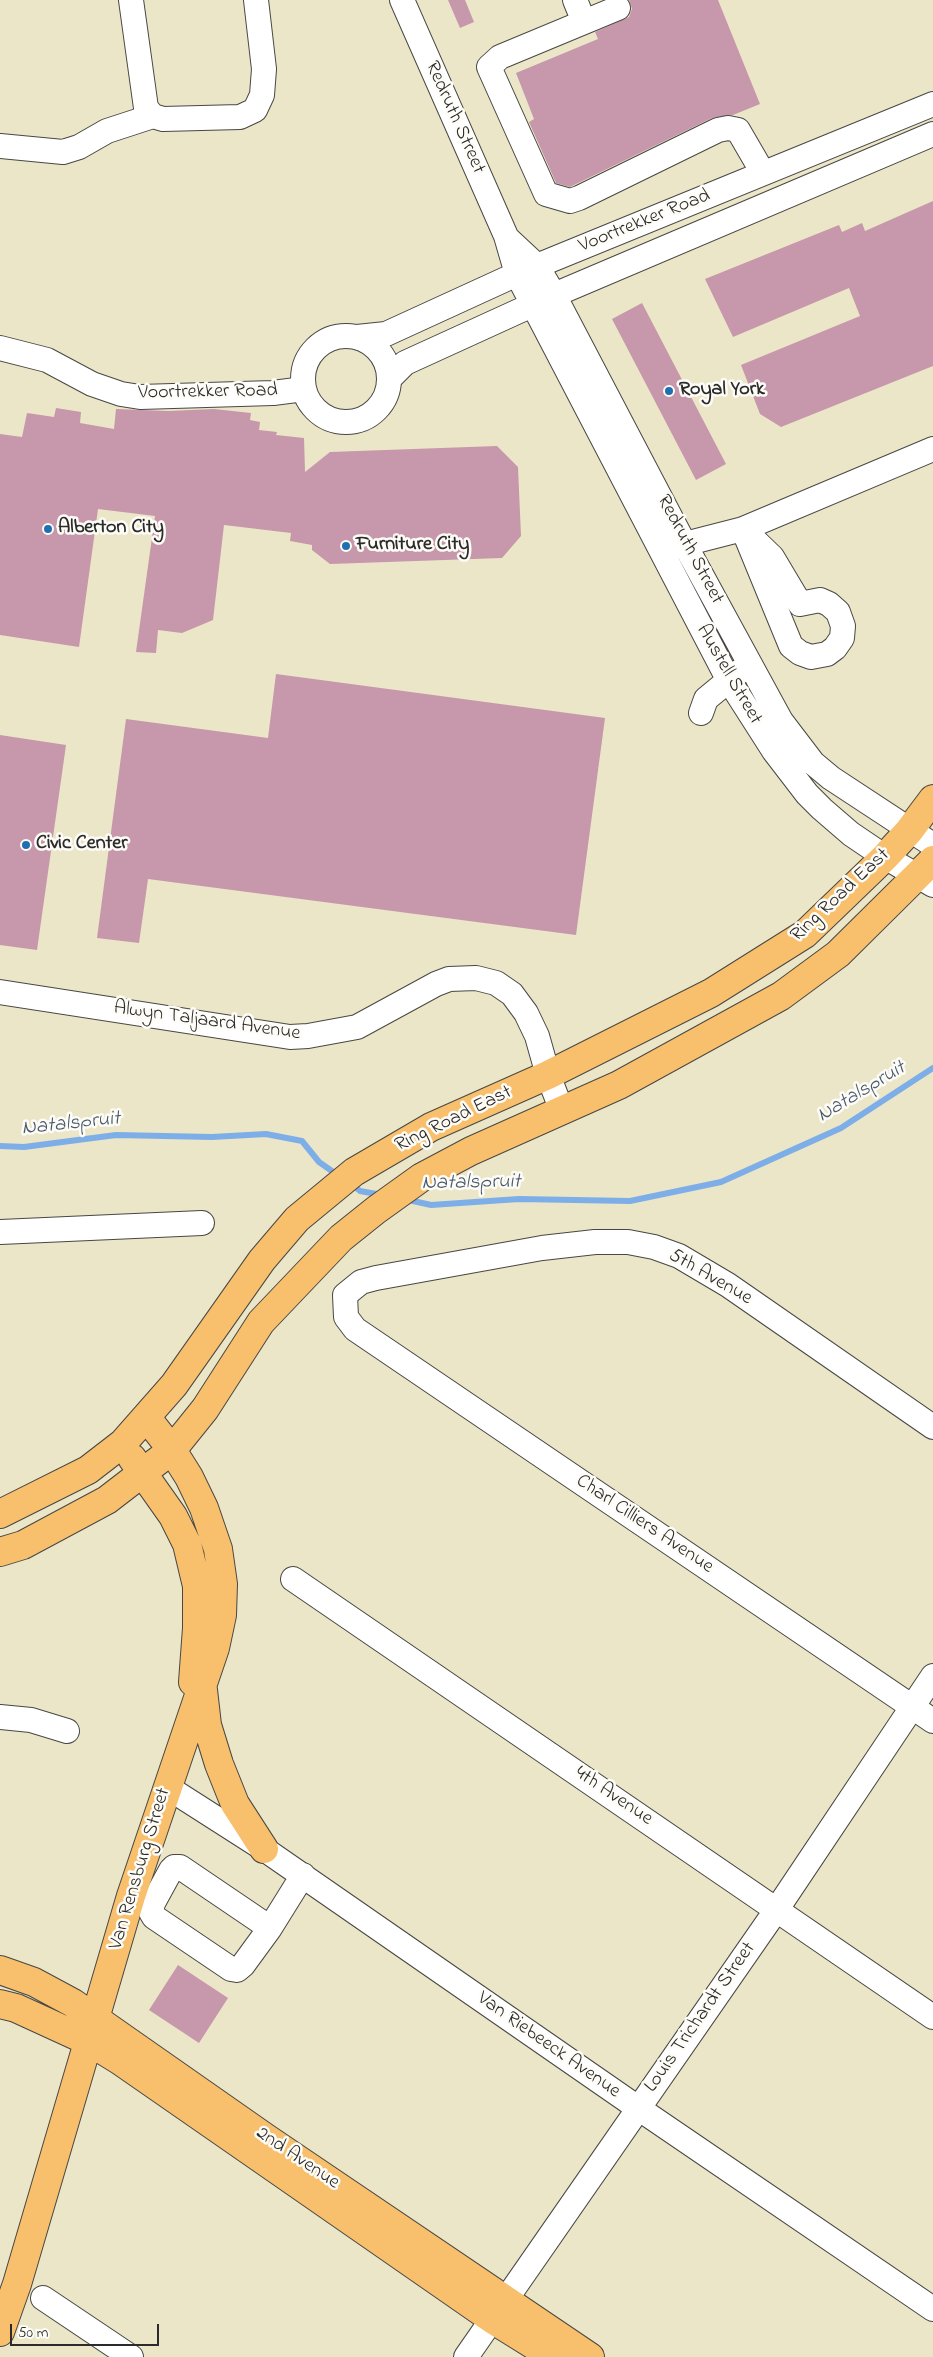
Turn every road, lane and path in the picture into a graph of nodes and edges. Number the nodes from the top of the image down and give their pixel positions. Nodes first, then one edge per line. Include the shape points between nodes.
1 (131, 0) edge
2 (256, 0) edge
3 (402, 0) edge
4 (575, 0) edge
5 (618, 8) dead end
6 (584, 22) junction
7 (933, 104) edge
8 (153, 116) junction
9 (933, 134) edge
10 (0, 146) edge
11 (756, 176) junction
12 (763, 206) junction
13 (527, 270) junction
14 (554, 295) junction
15 (533, 306) junction
16 (357, 337) junction
17 (0, 348) edge
18 (390, 378) junction
19 (304, 389) junction
20 (933, 449) edge
21 (743, 529) junction
22 (673, 547) junction
23 (749, 664) junction
24 (728, 679) junction
25 (701, 714) dead end
26 (933, 799) edge
27 (909, 831) junction
28 (933, 845) edge
29 (885, 858) junction
30 (928, 874) edge
31 (0, 992) edge
32 (548, 1075) junction
33 (562, 1111) junction
34 (202, 1223) dead end
35 (0, 1232) edge
36 (355, 1329) joint
37 (147, 1418) junction
38 (933, 1427) edge
39 (123, 1443) junction
40 (172, 1450) junction
41 (142, 1474) junction
42 (0, 1514) edge
43 (0, 1552) edge
44 (293, 1579) dead end
45 (933, 1676) edge
46 (202, 1683) junction
47 (912, 1706) junction
48 (0, 1717) edge
49 (189, 1721) junction
50 (933, 1721) edge
51 (67, 1731) dead end
52 (167, 1787) junction
53 (264, 1849) junction
54 (303, 1875) junction
55 (142, 1900) junction
56 (777, 1909) junction
57 (270, 1928) junction
58 (0, 1970) edge
59 (0, 2004) edge
60 (933, 2017) edge
61 (92, 2030) junction
62 (638, 2108) junction
63 (43, 2298) dead end
64 (499, 2309) junction
65 (933, 2309) edge
66 (0, 2332) edge
67 (132, 2357) edge
68 (466, 2357) edge
69 (553, 2357) edge
70 (590, 2357) edge

1 - 8 street via 146,108
2 - 8 street via 264,69 262,95 255,110 240,117 163,120
3 - 13 street, Redruth Street via 506,236
4 - 6 street
5 - 6 street
6 - 11 street via 500,57 489,67 546,194 570,200 579,198 728,128 738,130
7 - 11 street, Voortrekker Road
8 - 10 street via 107,131 64,152
9 - 12 street, Voortrekker Road
11 - 12 street
11 - 13 street, Voortrekker Road
12 - 14 street, Voortrekker Road
13 - 14 street, Redruth Street
13 - 15 street, Austell Street
13 - 16 street, Voortrekker Road via 386,334
14 - 15 street, Voortrekker Road
14 - 22 street, Redruth Street
15 - 18 street, Voortrekker Road via 405,363
15 - 22 street, Austell Street
16 - 18 street via 374,345 385,360
16 - 19 street via 339,336 323,342 310,354 304,371
17 - 19 street, Voortrekker Road via 47,360 92,384 140,397 264,394
18 - 19 street via 386,395 376,410 361,420 343,422 326,417 312,406
20 - 21 street
21 - 21 street via 791,646 811,657 827,654 836,648 842,638 843,626 838,612 820,600 800,604 772,557
21 - 22 street
22 - 23 street, Redruth Street
22 - 24 street, Austell Street
23 - 24 street
23 - 27 street, Redruth Street via 781,721 813,763 845,789
24 - 25 street via 706,699
24 - 29 street, Austell Street via 763,736 807,794 851,834
26 - 27 main road, Ring Road East
27 - 28 street, Redruth Street
27 - 29 main road, Ring Road East
29 - 30 street, Austell Street
29 - 32 main road, Ring Road East via 805,934 711,992
30 - 33 main road, Ring Road East via 838,954 781,996 619,1085
31 - 32 street, Alwyn Taljaard Avenue via 290,1037 357,1027 436,984 449,979 476,978 496,984 512,994 537,1036
32 - 33 street, Alwyn Taljaard Avenue
32 - 37 main road, Ring Road East via 431,1127 354,1172 297,1219 262,1260
33 - 40 main road, Ring Road East via 471,1151 422,1178 342,1238 261,1322 205,1409
34 - 35 street
36 - 38 street, 5th Avenue via 346,1318 346,1295 361,1282 542,1248 628,1242 678,1256 728,1284
36 - 47 street, Charl Cilliers Avenue
37 - 39 main road, Ring Road East
37 - 40 main road, Van Rensburg Street
39 - 41 main road
39 - 42 main road, Ring Road East via 88,1470
40 - 41 main road, Ring Road East
40 - 46 main road, Van Rensburg Street via 204,1508 218,1550 223,1584 222,1615 215,1648
41 - 43 main road, Ring Road East via 107,1500 23,1545
41 - 49 main road via 174,1516 188,1544 197,1586
44 - 56 street, 4th Avenue
45 - 47 street, Louis Trichardt Street
46 - 49 main road, Van Rensburg Street
46 - 53 main road via 208,1725 219,1764 235,1804
47 - 50 street, Charl Cilliers Avenue
47 - 56 street, Louis Trichardt Street
48 - 51 street via 32,1720
49 - 52 main road, Van Rensburg Street
52 - 53 street, Van Riebeeck Avenue
52 - 55 main road, Van Rensburg Street
53 - 54 street, Van Riebeeck Avenue
54 - 57 street
54 - 62 street, Van Riebeeck Avenue
55 - 57 street via 174,1867 180,1867
55 - 57 street via 154,1916 234,1969 243,1965
55 - 61 main road, Van Rensburg Street
56 - 60 street, 4th Avenue
56 - 62 street, Louis Trichardt Street
58 - 61 main road, 2nd Avenue via 34,1982 72,2003
59 - 61 main road, 2nd Avenue
61 - 64 main road, 2nd Avenue
61 - 66 main road, Van Rensburg Street
62 - 64 street, Louis Trichardt Street
62 - 65 street, Van Riebeeck Avenue
63 - 67 street
64 - 68 street, Louis Trichardt Street
64 - 69 main road, 2nd Avenue
64 - 70 main road, 2nd Avenue

